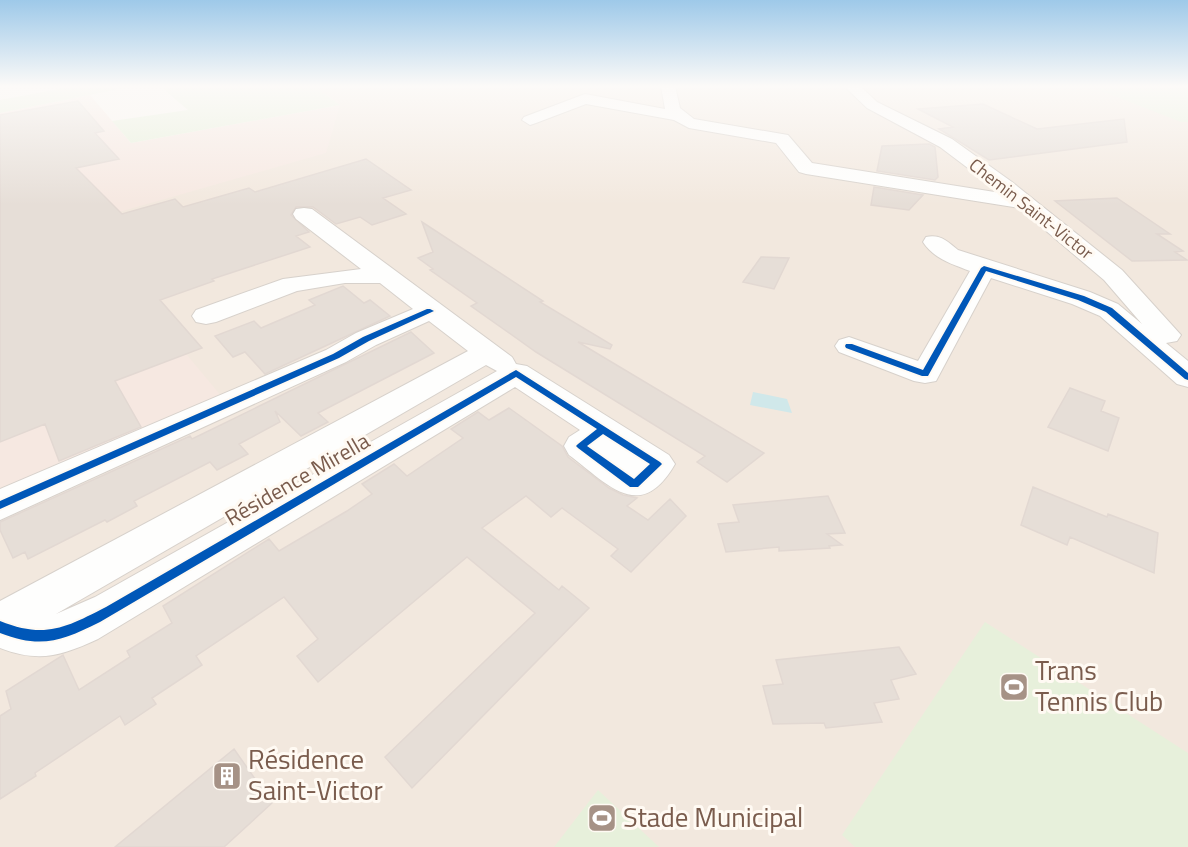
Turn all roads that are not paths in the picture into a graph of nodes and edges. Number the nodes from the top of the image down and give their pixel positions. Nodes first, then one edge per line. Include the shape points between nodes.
1 (704, 126) edge
2 (912, 126) edge
3 (1026, 203) junction
4 (304, 214) dead end
5 (934, 242) dead end
6 (984, 268) junction
7 (383, 276) junction
8 (430, 311) junction
9 (206, 316) dead end
10 (849, 346) dead end
11 (1188, 359) edge
12 (502, 363) junction
13 (1188, 377) edge
14 (603, 429) dead end
15 (0, 505) edge
16 (0, 625) edge

1 - 3 street via 782,139 806,168
2 - 3 street, Chemin Saint-Victor via 946,143
3 - 11 street, Chemin Saint-Victor via 1113,275
4 - 7 street
5 - 6 street via 950,255
6 - 10 street via 925,374
6 - 13 street via 1109,310
7 - 8 street
7 - 9 street via 345,276 292,284
8 - 12 street
8 - 15 street via 336,357
12 - 14 street
12 - 16 street, Résidence Mirella via 110,611 70,632 41,638 19,636

